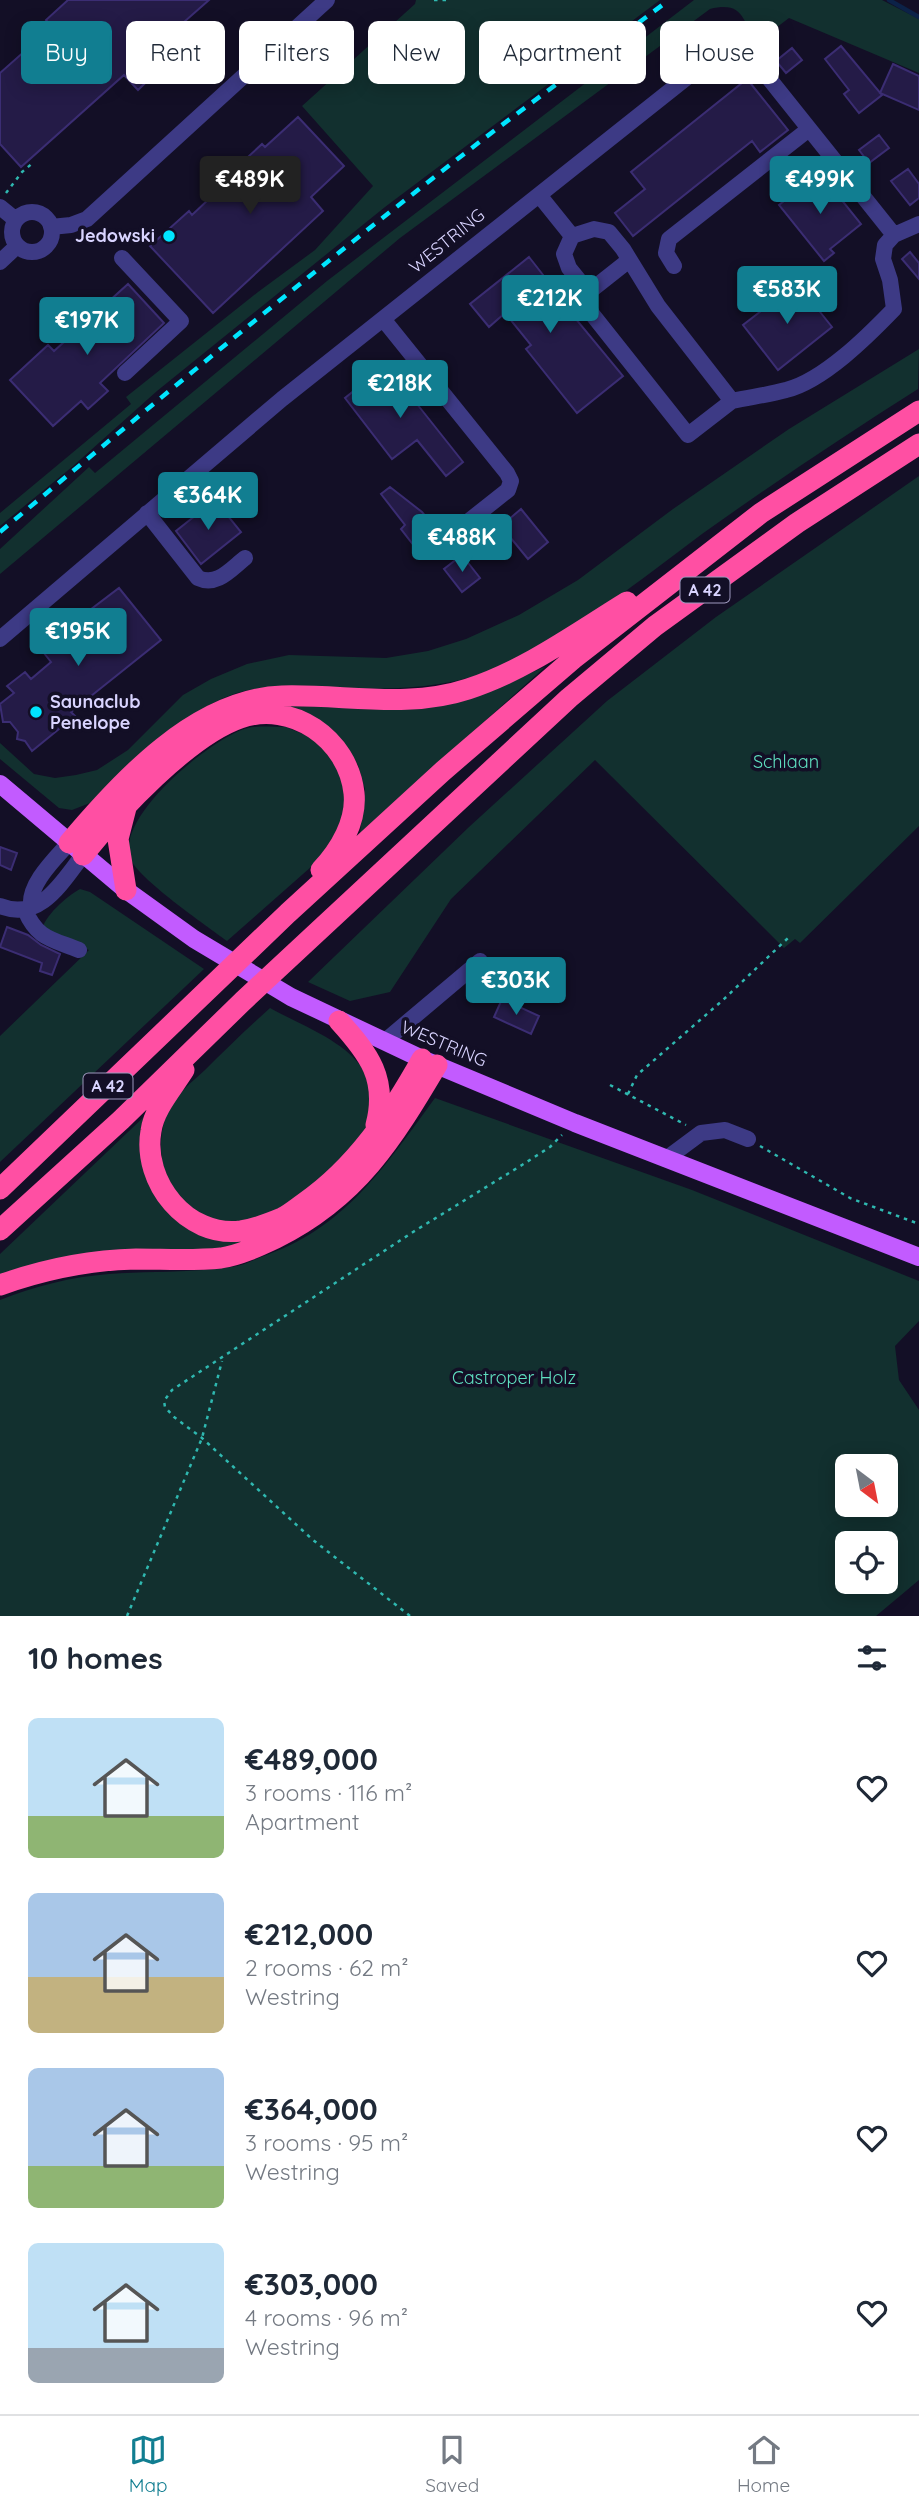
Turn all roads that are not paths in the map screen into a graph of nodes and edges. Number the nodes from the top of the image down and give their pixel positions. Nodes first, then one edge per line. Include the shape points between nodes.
1 (327, 0) edge
2 (809, 129) junction
3 (539, 195) junction
4 (0, 207) edge
5 (16, 220) junction
6 (919, 224) edge
7 (51, 227) junction
8 (894, 235) junction
9 (572, 236) junction
10 (17, 246) junction
11 (122, 258) dead end
12 (628, 261) junction
13 (0, 262) edge
14 (674, 266) dead end
15 (584, 295) junction
16 (383, 319) junction
17 (125, 373) dead end
18 (732, 401) junction
19 (919, 411) edge
20 (919, 444) edge
21 (147, 513) junction
22 (723, 541) junction
23 (436, 547) dead end
24 (245, 558) dead end
25 (0, 639) edge
26 (0, 784) edge
27 (128, 803) junction
28 (76, 849) junction
29 (126, 890) junction
30 (0, 906) edge
31 (28, 909) junction
32 (288, 913) junction
33 (79, 950) dead end
34 (481, 961) dead end
35 (339, 1021) junction
36 (206, 1036) junction
37 (384, 1041) junction
38 (429, 1062) junction
39 (375, 1132) junction
40 (748, 1139) road end
41 (666, 1159) junction
42 (0, 1189) edge
43 (0, 1230) edge
44 (919, 1257) edge
45 (0, 1285) edge

1 - 7 street via 87,219
2 - 3 street, WESTRING via 755,61 729,44
2 - 8 street, WESTRING
2 - 14 street via 669,239 666,253
3 - 9 street
3 - 16 street, WESTRING
4 - 5 street
5 - 7 street via 36,212
5 - 10 street via 11,233
6 - 8 street
7 - 10 street via 48,244 41,250
8 - 18 street via 885,245 883,259 894,309 866,338 809,381
9 - 12 street via 594,229 608,232
9 - 15 street via 564,254
10 - 13 street
11 - 17 street via 181,321
12 - 15 street
12 - 18 street
15 - 18 street via 592,314 688,435
16 - 21 street, WESTRING
16 - 23 street via 511,481 508,490
19 - 22 highway, A 42
20 - 36 highway, A 42 via 797,523 655,626 569,698
21 - 24 street via 198,578 214,581
21 - 25 street, WESTRING
22 - 28 highway via 535,661 467,690 414,699 283,696 219,711 157,752 93,813
22 - 32 highway, A 42 via 573,659
26 - 28 main road, WESTRING
27 - 28 highway
27 - 29 highway via 118,839
27 - 32 highway via 190,747 241,718 288,717 318,730 348,771 354,794 352,815 345,837
28 - 29 main road, WESTRING
28 - 31 street via 49,897
29 - 35 main road, WESTRING via 194,939
30 - 31 street
31 - 33 street via 39,933
32 - 42 highway, A 42
34 - 37 street
35 - 37 main road, WESTRING
35 - 39 highway via 378,1076 380,1109
36 - 39 highway via 155,1116 149,1151 161,1189 197,1222 239,1231 284,1217 327,1188
36 - 43 highway, A 42
37 - 38 main road, WESTRING
38 - 39 highway via 409,1082
38 - 41 main road, WESTRING
38 - 45 highway via 410,1110 376,1160 317,1214 291,1231 225,1258 134,1259 70,1266
40 - 41 street via 725,1130 702,1133
41 - 44 main road, WESTRING

